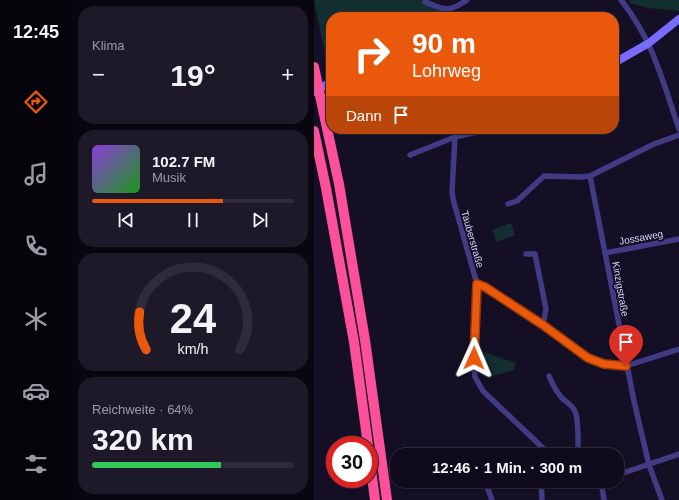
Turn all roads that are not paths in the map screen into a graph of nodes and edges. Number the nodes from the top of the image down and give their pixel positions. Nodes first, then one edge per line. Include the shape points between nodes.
1 (467, 0) edge
2 (621, 0) edge
3 (425, 2) dead end
4 (679, 19) edge
5 (649, 43) junction
6 (619, 60) edge
7 (314, 67) edge
8 (326, 85) edge
9 (314, 92) edge
10 (326, 124) edge
11 (679, 129) edge
12 (314, 131) edge
13 (328, 134) edge
14 (468, 134) edge
15 (679, 135) edge
16 (455, 137) junction
17 (410, 155) dead end
18 (590, 176) junction
19 (508, 204) dead end
20 (679, 239) edge
21 (605, 253) junction
22 (526, 254) dead end
23 (477, 284) junction
24 (543, 325) junction
25 (679, 349) edge
26 (626, 366) junction
27 (549, 376) dead end
28 (367, 436) edge
29 (543, 448) edge
30 (578, 448) edge
31 (679, 454) edge
32 (649, 465) junction
33 (624, 473) edge
34 (373, 488) edge
35 (488, 488) edge
36 (541, 488) edge
37 (602, 488) edge
38 (375, 500) edge
39 (387, 500) edge
40 (492, 500) edge
41 (542, 500) edge
42 (604, 500) edge
43 (662, 500) edge

1 - 3 street via 452,9 439,8
2 - 5 street
4 - 5 street
5 - 6 street
5 - 11 street
7 - 10 highway, bridge
8 - 9 street
12 - 28 highway via 354,342
13 - 39 highway, bridge via 365,340
14 - 16 street
15 - 18 street via 654,144
16 - 17 street
16 - 23 street, Tauberstraße via 453,200
18 - 19 street via 544,176 517,200
18 - 21 street, Kinzigstraße
20 - 21 street, Jossaweg
21 - 26 street, Kinzigstraße
22 - 24 street via 535,254 546,309
23 - 24 street
23 - 29 street, Tauberstraße via 475,377 483,391
24 - 26 street via 588,358 604,364
25 - 26 street
26 - 32 street, Kinzigstraße
27 - 30 street via 560,396 574,411
31 - 32 street
32 - 33 street
32 - 43 street, Kinzigstraße
34 - 38 highway
35 - 40 street
36 - 41 street
37 - 42 street

